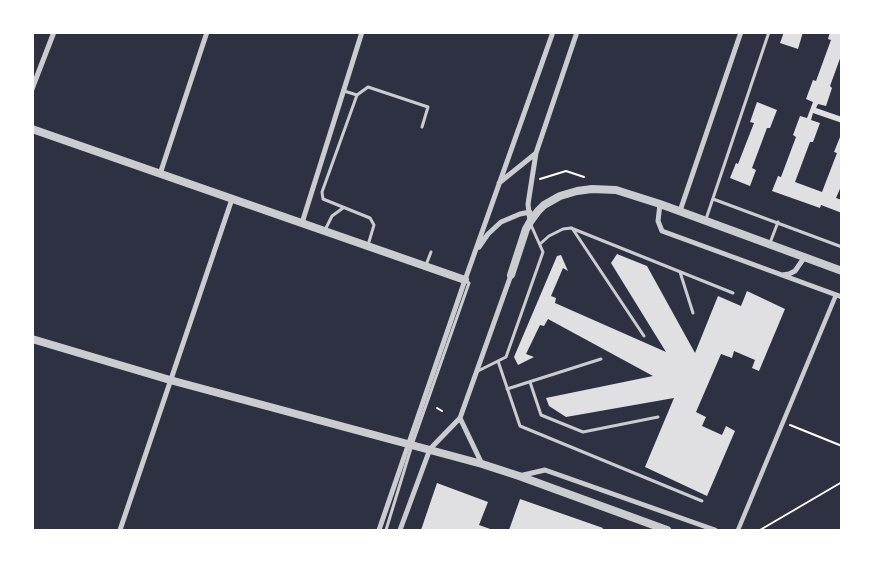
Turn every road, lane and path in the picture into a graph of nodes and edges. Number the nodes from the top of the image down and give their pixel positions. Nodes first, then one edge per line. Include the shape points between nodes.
1 (54, 32) edge
2 (207, 32) edge
3 (362, 32) edge
4 (553, 32) edge
5 (577, 32) edge
6 (741, 32) edge
7 (769, 32) edge
8 (32, 89) edge
9 (344, 91) junction
10 (357, 96) junction
11 (422, 127) dead end
12 (32, 129) edge
13 (536, 153) junction
14 (160, 174) junction
15 (584, 177) dead end
16 (540, 179) dead end
17 (499, 183) junction
18 (232, 199) junction
19 (713, 199) junction
20 (660, 204) junction
21 (344, 208) junction
22 (538, 211) junction
23 (680, 211) junction
24 (529, 212) junction
25 (705, 221) junction
26 (530, 222) junction
27 (778, 222) junction
28 (302, 223) junction
29 (571, 228) junction
30 (325, 231) junction
31 (540, 244) junction
32 (769, 245) junction
33 (368, 246) junction
34 (842, 247) edge
35 (431, 252) dead end
36 (474, 256) junction
37 (804, 258) junction
38 (426, 266) junction
39 (842, 271) edge
40 (680, 272) junction
41 (512, 275) joint
42 (781, 275) junction
43 (465, 280) junction
44 (733, 293) dead end
45 (839, 296) edge
46 (693, 313) dead end
47 (644, 336) dead end
48 (32, 339) edge
49 (601, 359) dead end
50 (498, 361) junction
51 (478, 370) junction
52 (170, 380) junction
53 (530, 382) junction
54 (508, 389) junction
55 (437, 408) dead end
56 (442, 410) dead end
57 (658, 417) dead end
58 (460, 418) junction
59 (783, 422) junction
60 (410, 444) junction
61 (842, 446) edge
62 (430, 449) junction
63 (482, 464) junction
64 (519, 476) junction
65 (842, 482) edge
66 (702, 501) dead end
67 (120, 530) edge
68 (379, 530) edge
69 (386, 530) edge
70 (400, 530) edge
71 (667, 530) edge
72 (715, 530) edge
73 (738, 530) edge
74 (760, 530) edge

1 - 8 street
2 - 14 street
3 - 9 street
4 - 17 street
5 - 13 street
6 - 23 street
7 - 19 lane
9 - 10 lane
9 - 28 street
10 - 11 lane via 368,87 428,107
10 - 21 lane via 322,192 326,202
12 - 14 street
13 - 17 street
13 - 24 street
14 - 18 street
15 - 16 path via 566,171
17 - 36 street
18 - 28 street
18 - 52 street
19 - 25 lane
19 - 27 lane
20 - 22 street via 616,190 592,189 560,196
20 - 23 street
20 - 42 street via 658,220 662,231
21 - 30 lane via 332,216
21 - 33 lane via 373,221
22 - 24 street
22 - 26 street
23 - 25 street
24 - 26 street
24 - 36 street via 497,225
25 - 32 street
26 - 31 lane
26 - 41 street
27 - 32 lane
27 - 34 lane
28 - 30 street
29 - 31 lane via 549,236
29 - 40 lane
29 - 47 lane
30 - 33 street
31 - 50 lane via 543,252 506,357
32 - 37 street
33 - 38 street
35 - 38 lane
36 - 43 street
37 - 39 street
37 - 42 street via 795,271
38 - 43 street
40 - 44 lane
40 - 46 lane
41 - 51 street
42 - 45 street
43 - 60 street
45 - 59 street
48 - 52 street
49 - 53 lane
50 - 51 lane
50 - 54 lane
51 - 58 street
52 - 60 street
52 - 67 street
53 - 54 lane
53 - 57 lane via 541,415 583,432
54 - 66 lane via 520,426
55 - 56 path
58 - 62 street
58 - 63 street
59 - 61 path
59 - 73 street
60 - 62 street
60 - 68 street
60 - 69 lane
62 - 63 street
62 - 70 street
63 - 64 street
64 - 71 street
64 - 72 street via 545,470
65 - 74 path

